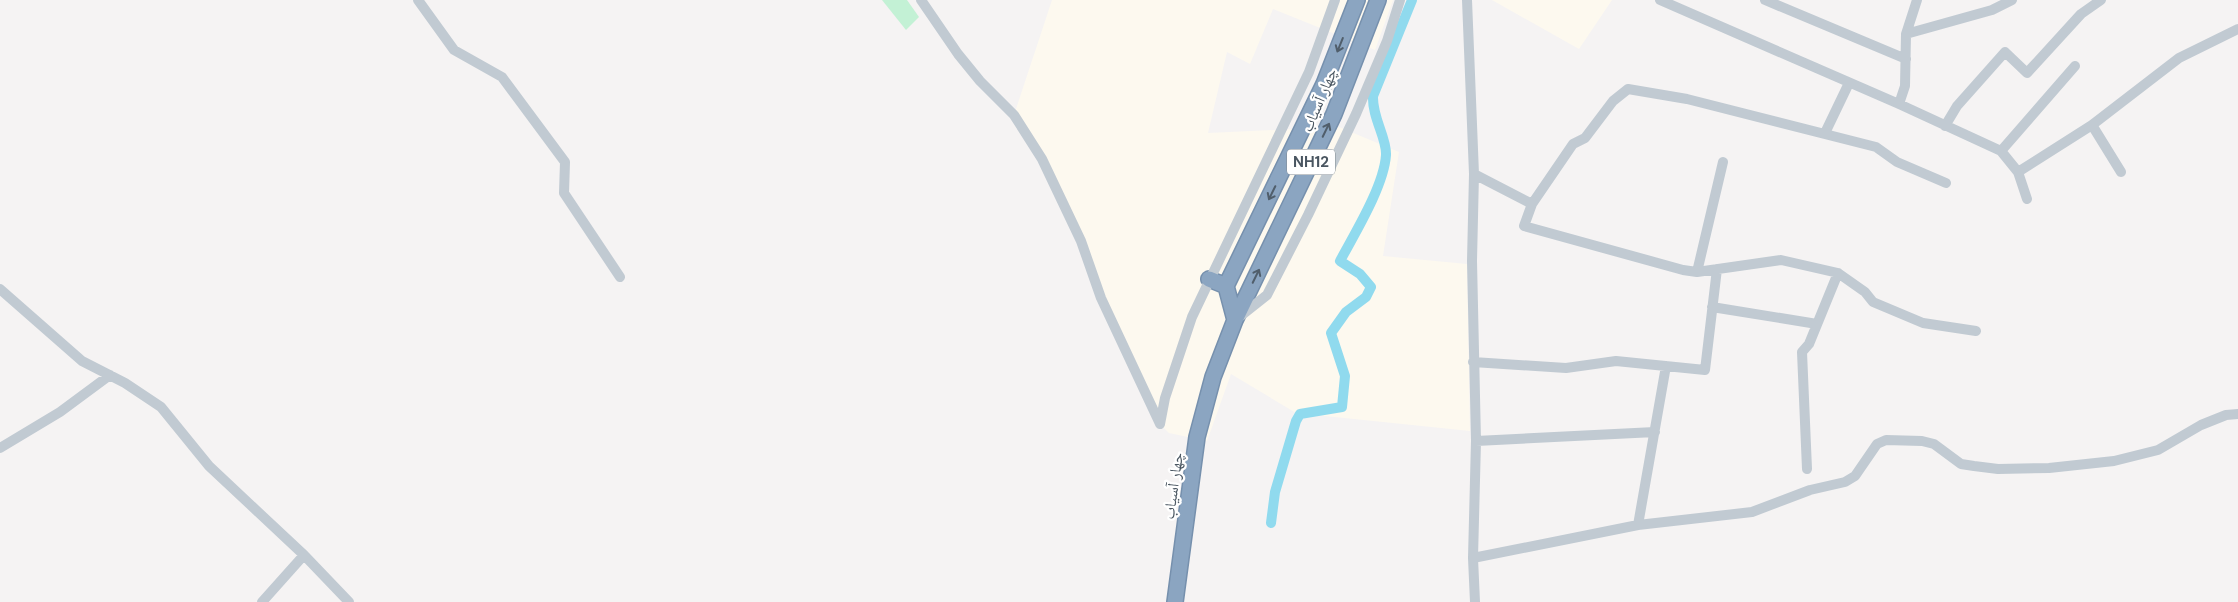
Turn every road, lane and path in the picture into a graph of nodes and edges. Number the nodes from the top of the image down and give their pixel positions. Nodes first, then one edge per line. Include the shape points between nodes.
1 (418, 0) edge
2 (921, 0) edge
3 (1335, 0) edge
4 (1357, 0) edge
5 (1378, 0) edge
6 (1400, 0) edge
7 (1467, 0) edge
8 (1660, 0) edge
9 (1765, 0) edge
10 (1917, 0) edge
11 (2012, 0) edge
12 (2101, 0) edge
13 (2238, 29) edge
14 (1906, 34) junction
15 (1906, 59) junction
16 (2075, 66) dead end
17 (1849, 83) junction
18 (1899, 104) junction
19 (2092, 125) junction
20 (1945, 126) junction
21 (1825, 133) junction
22 (2001, 151) junction
23 (1723, 162) dead end
24 (2018, 172) junction
25 (2121, 172) dead end
26 (1474, 174) junction
27 (1946, 182) dead end
28 (2027, 199) dead end
29 (1532, 204) junction
30 (1717, 269) junction
31 (1697, 272) junction
32 (1838, 273) junction
33 (620, 278) dead end
34 (1209, 279) junction
35 (1226, 286) junction
36 (0, 288) edge
37 (1712, 307) junction
38 (1235, 320) junction
39 (1817, 324) junction
40 (1976, 331) dead end
41 (1473, 362) junction
42 (1666, 366) junction
43 (110, 375) junction
44 (2238, 414) edge
45 (1655, 432) junction
46 (1476, 441) junction
47 (0, 448) edge
48 (1807, 469) dead end
49 (1638, 525) junction
50 (304, 555) junction
51 (1473, 558) junction
52 (262, 602) edge
53 (349, 602) edge
54 (1174, 602) edge
55 (1475, 602) edge

1 - 33 street via 454,50 502,77 565,162 564,193
2 - 34 street via 974,74 1014,115 1042,159 1081,241 1101,298 1160,424 1165,398 1192,317
3 - 34 street via 1309,72
4 -> 35 highway, چهار آسیاب / NH12 via 1324,84
38 -> 5 highway, چهار آسیاب / NH12 via 1334,114
6 - 38 street via 1387,41 1360,104 1267,295
7 - 26 street
8 - 17 street
9 - 15 street
10 - 14 street
11 - 14 street via 1992,10
12 - 20 street via 2081,14 2027,73 2004,52 1957,106
13 - 19 street via 2179,58
14 - 15 street
15 - 18 street via 1905,86
16 - 22 street
17 - 18 street
17 - 21 street
18 - 20 street
19 - 24 street
19 - 25 street
20 - 22 street
21 - 27 street via 1876,147 1897,162
21 - 29 street via 1687,99 1628,89 1613,101 1585,138 1573,144
22 - 24 street
23 - 31 street
24 - 28 street
26 - 29 street
26 - 41 street
29 - 31 street via 1524,226
30 - 31 street
30 - 32 street via 1781,260
30 - 37 street
32 - 39 street
32 - 40 street via 1865,292 1873,302 1922,323
34 - 35 highway
35 - 38 highway
36 - 43 street via 82,360
37 - 39 street
37 - 42 street via 1705,370
38 - 54 highway, چهار آسیاب / NH12 via 1213,377 1197,437
39 - 48 street via 1802,352
41 - 42 street via 1566,368 1616,360
41 - 46 street
42 - 45 street
43 - 47 street via 60,412
43 - 50 street via 161,407 209,466
44 - 49 street via 2201,425 2158,450 2114,461 2049,468 1998,470 1961,464 1934,444 1886,440 1870,452 1855,476 1833,486 1810,490 1752,512
45 - 46 street
45 - 49 street
46 - 51 street
49 - 51 street
50 - 52 street
50 - 53 street
51 - 55 street

